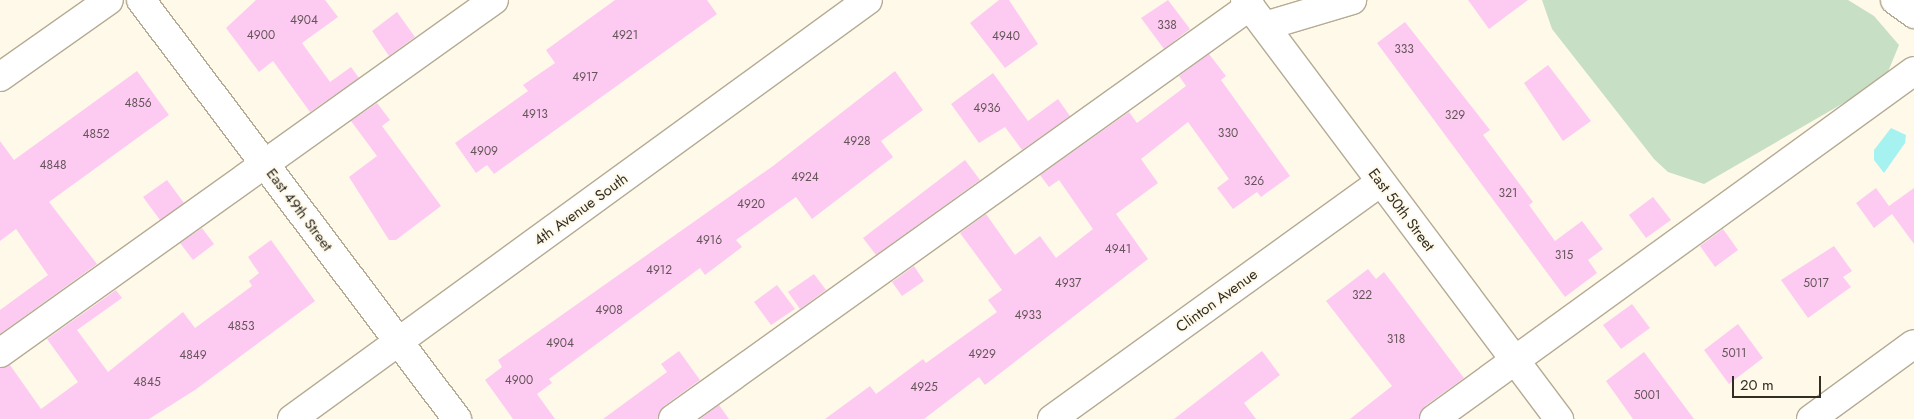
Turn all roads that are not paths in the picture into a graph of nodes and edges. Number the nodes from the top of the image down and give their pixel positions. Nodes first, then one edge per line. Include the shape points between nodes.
1 (108, 0) edge
2 (141, 0) edge
3 (494, 0) edge
4 (868, 0) edge
5 (1352, 0) edge
6 (1895, 0) edge
7 (1253, 11) edge
8 (1914, 14) edge
9 (1914, 71) edge
10 (0, 77) edge
11 (265, 165) junction
12 (1381, 182) junction
13 (397, 344) junction
14 (1914, 344) edge
15 (0, 353) edge
16 (1515, 360) junction
17 (292, 419) edge
18 (457, 419) edge
19 (673, 419) edge
20 (1052, 419) edge
21 (1434, 419) edge
22 (1559, 419) edge
23 (1811, 419) edge

1 - 10 street
2 - 11 street, East 49th Street
3 - 11 street
4 - 13 street, 4th Avenue South
5 - 7 street
6 - 8 street
7 - 12 street, East 50th Street
7 - 19 street
9 - 16 street
11 - 13 street, East 49th Street
11 - 15 street
12 - 16 street, East 50th Street
12 - 20 street, Clinton Avenue
13 - 17 street, 4th Avenue South
13 - 18 street, East 49th Street
14 - 23 street
16 - 21 street
16 - 22 street, East 50th Street

